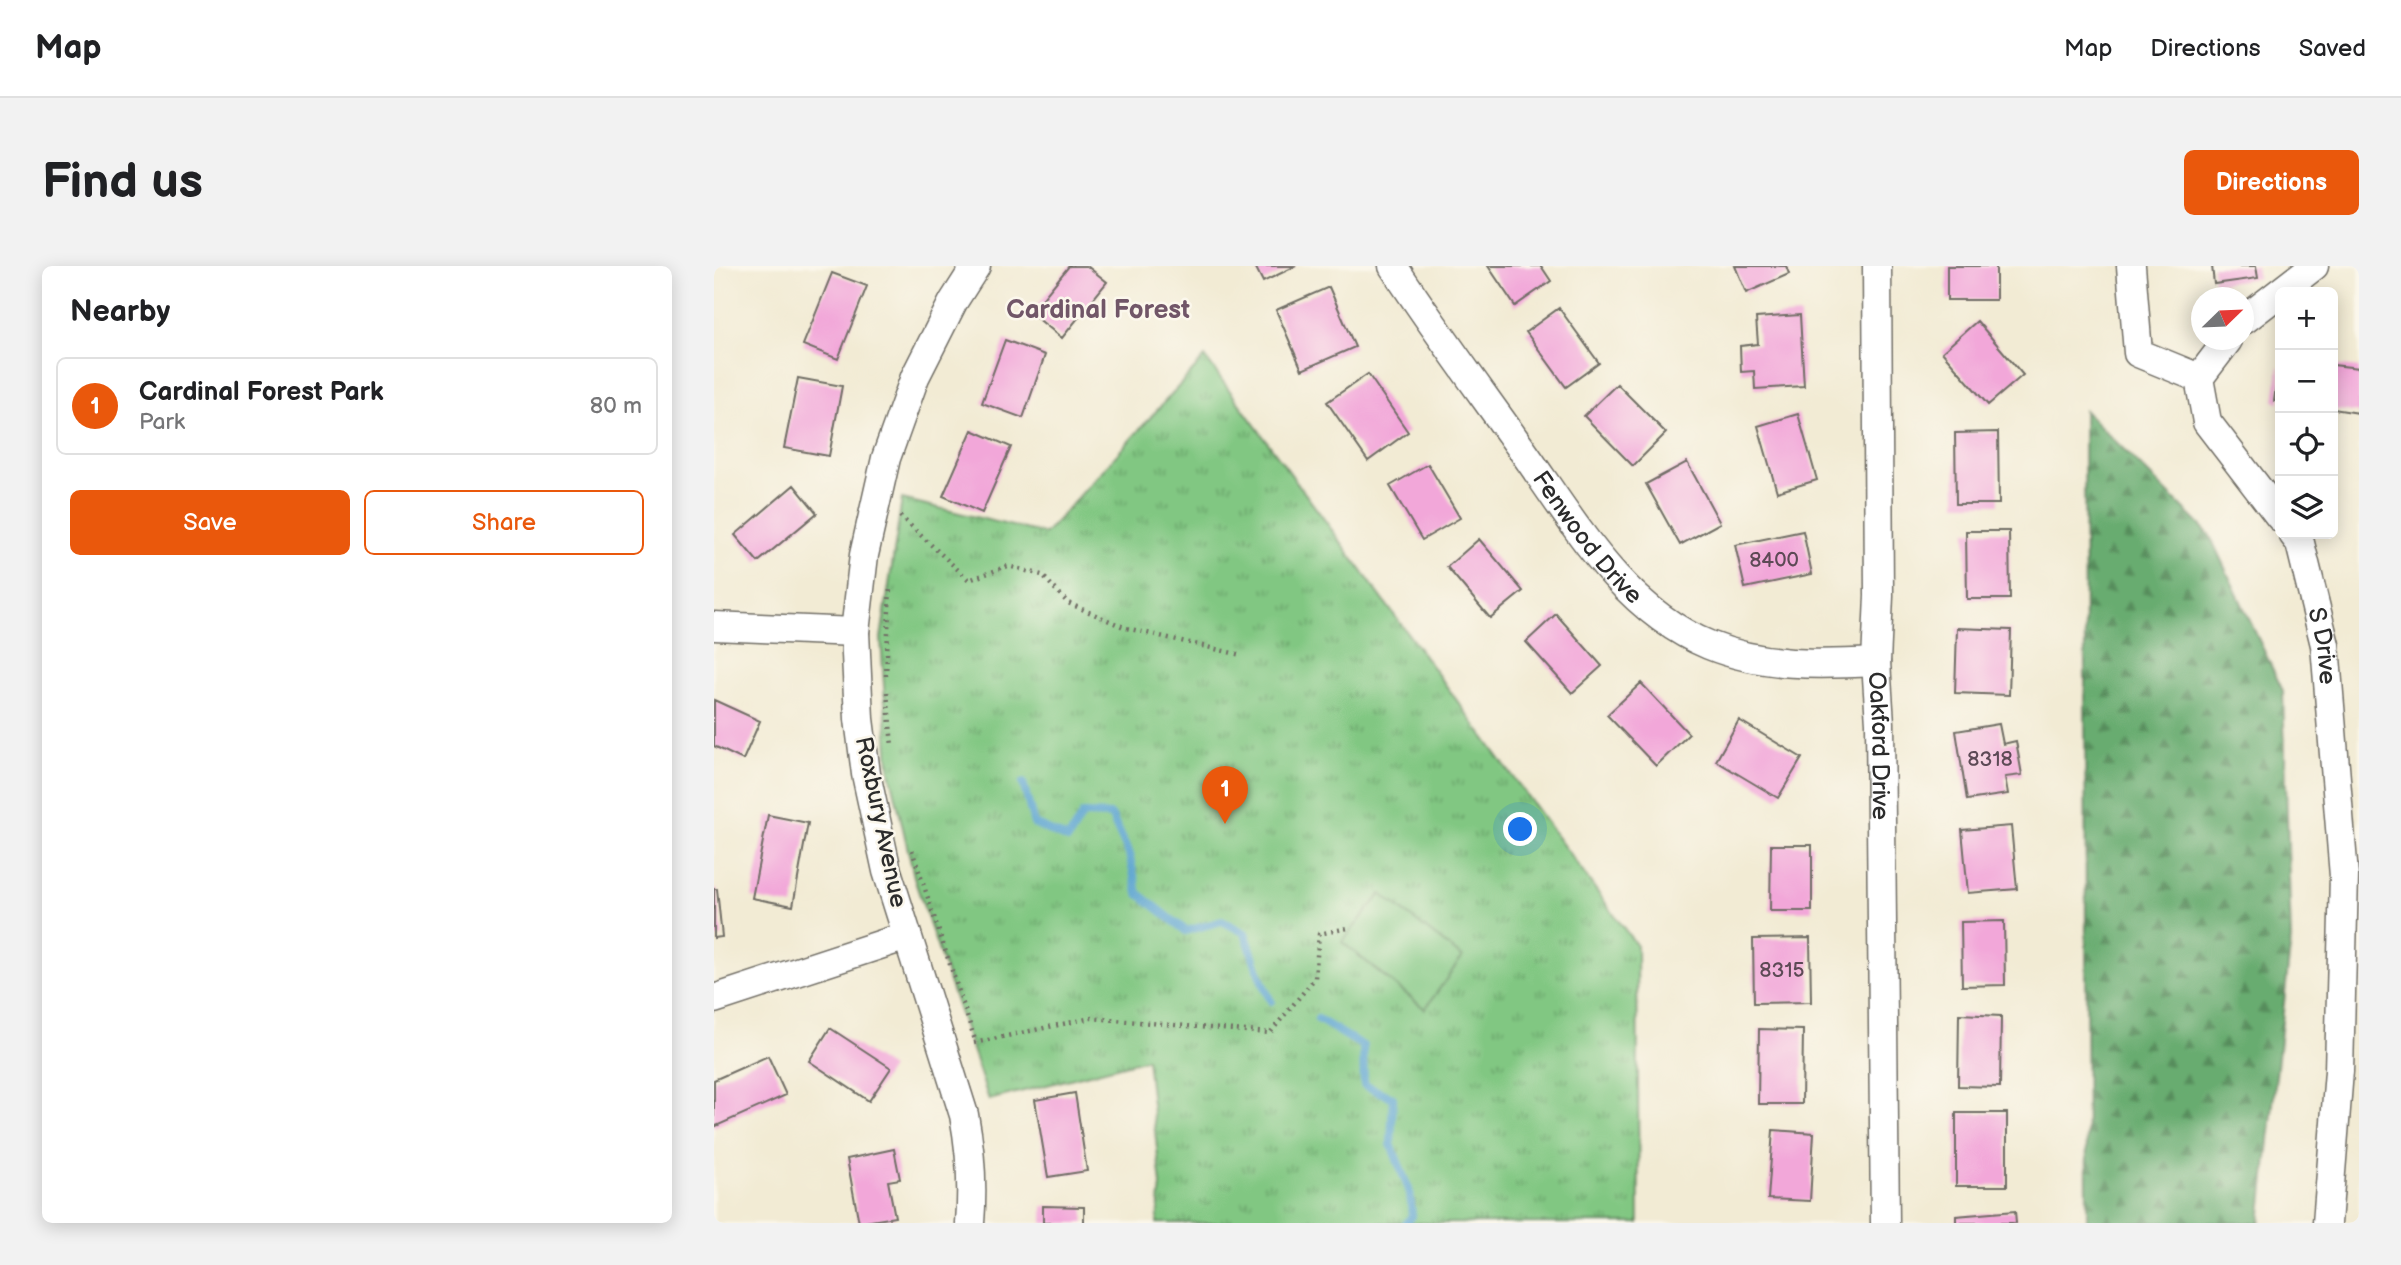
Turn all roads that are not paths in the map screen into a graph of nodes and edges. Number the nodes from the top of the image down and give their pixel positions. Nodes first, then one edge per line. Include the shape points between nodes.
1 (976, 266) edge
2 (1394, 266) edge
3 (1877, 266) edge
4 (2131, 266) edge
5 (2314, 266) edge
6 (2254, 312) edge
7 (2220, 350) edge
8 (2199, 378) junction
9 (2275, 510) edge
10 (2297, 539) edge
11 (714, 626) edge
12 (855, 632) junction
13 (1876, 662) junction
14 (2352, 877) edge
15 (907, 936) junction
16 (714, 999) edge
17 (970, 1223) edge
18 (1885, 1223) edge
19 (2327, 1223) edge

1 - 12 street, Roxbury Avenue via 915,377 886,458 869,531
2 - 13 street, Fenwood Drive via 1599,555 1658,616 1709,645 1743,656 1796,664
3 - 13 street, Oakford Drive
4 - 8 street via 2138,354
5 - 6 street
7 - 8 street
8 - 9 street via 2207,422
10 - 14 street, S Drive via 2325,645
11 - 12 street
12 - 15 street, Roxbury Avenue via 866,774
13 - 18 street, Oakford Drive
14 - 19 street, S Drive
15 - 16 street
15 - 17 street, Roxbury Avenue via 964,1115 970,1151

